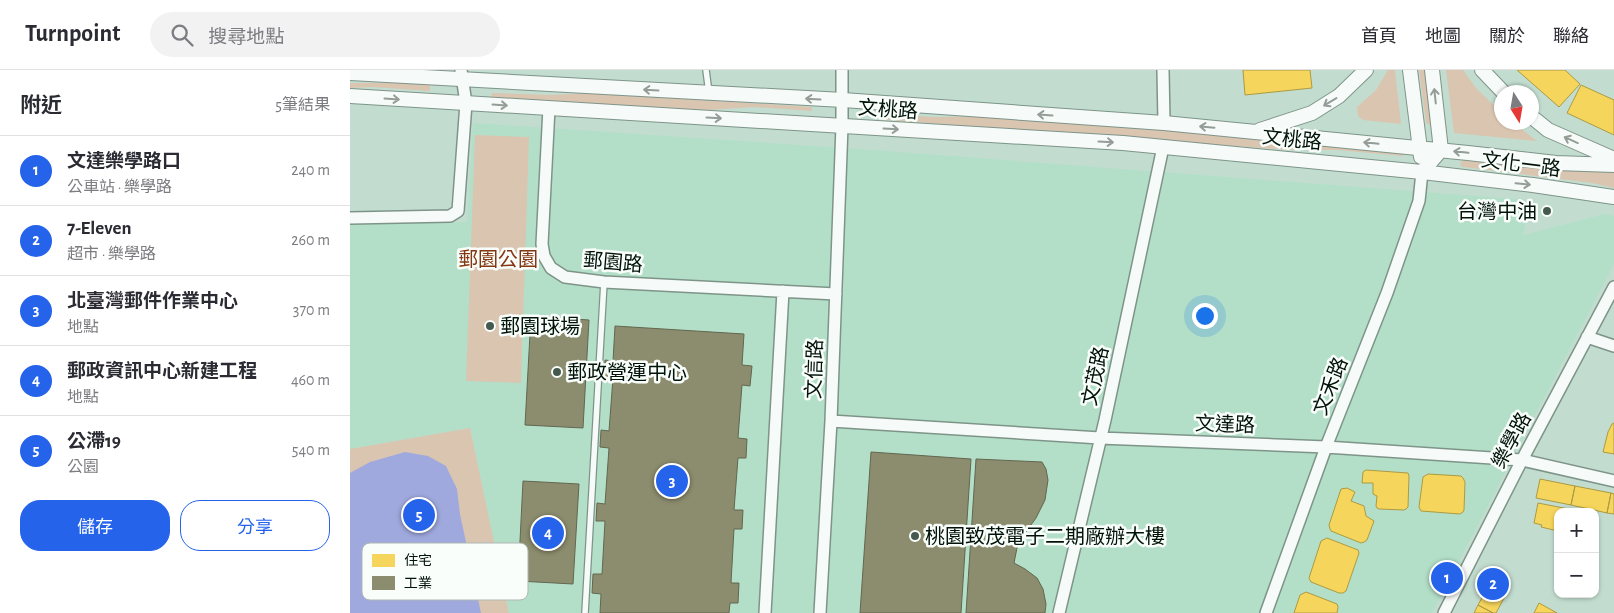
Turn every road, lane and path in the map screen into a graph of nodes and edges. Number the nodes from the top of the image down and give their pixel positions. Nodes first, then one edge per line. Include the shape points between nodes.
1 (706, 70) edge
2 (842, 70) edge
3 (1163, 70) edge
4 (1366, 70) edge
5 (1410, 70) edge
6 (1432, 70) edge
7 (1482, 70) edge
8 (350, 73) edge
9 (462, 75) edge
10 (1496, 85) edge
11 (709, 93) junction
12 (350, 96) edge
13 (843, 100) junction
14 (466, 103) junction
15 (549, 108) junction
16 (1164, 123) junction
17 (1539, 123) edge
18 (842, 126) junction
19 (1255, 132) junction
20 (1163, 147) junction
21 (1420, 148) junction
22 (1441, 150) junction
23 (1614, 159) edge
24 (1614, 166) edge
25 (1422, 172) junction
26 (1614, 197) edge
27 (350, 218) edge
28 (604, 282) junction
29 (1614, 287) edge
30 (783, 291) junction
31 (836, 294) junction
32 (1587, 337) junction
33 (1614, 346) edge
34 (831, 421) junction
35 (1100, 438) junction
36 (1326, 446) junction
37 (1522, 460) junction
38 (1614, 481) edge
39 (585, 613) edge
40 (765, 613) edge
41 (820, 613) edge
42 (1059, 613) edge
43 (1266, 613) edge
44 (1444, 613) edge

1 - 11 lane
2 - 13 street, 文信路
3 - 16 street
4 -> 19 street via 1339,96 1312,113
5 - 21 street
22 -> 6 street
7 - 10 street
8 - 9 street, 文桃路
11 -> 9 street, 文桃路
9 - 14 street
13 -> 11 street, 文桃路
12 -> 14 street, 文桃路
16 -> 13 street, 文桃路
13 - 18 street, 文信路
14 -> 15 street, 文桃路
14 - 27 street via 458,211 450,216
15 -> 18 street, 文桃路
15 - 28 street, 郵園路 via 544,256 551,268 565,276
19 -> 16 street, 文桃路
23 -> 17 street via 1548,130
18 -> 20 street, 文桃路
18 - 31 street, 文信路
21 -> 19 street, 文桃路
20 - 25 street, 文桃路
20 - 35 street, 文茂路
21 - 22 street, 文化一路
21 - 25 street
24 -> 22 street, 文化一路
22 - 25 street
25 -> 26 street, 文化一路
25 - 36 street, 文禾路 via 1419,202 1394,274
28 - 30 street, 郵園路
28 - 39 lane
29 - 32 street, 樂學路
30 - 31 street, 郵園路
30 - 40 street
31 - 34 street, 文信路
32 - 33 street
32 - 37 street, 樂學路
34 - 35 street, 文達路
34 - 41 street, 文信路
35 - 36 street, 文達路
35 - 42 street, 文茂路
36 - 37 street, 文達路
36 - 43 street, 文禾路
37 - 38 street, 文達路
37 - 44 street, 樂學路

